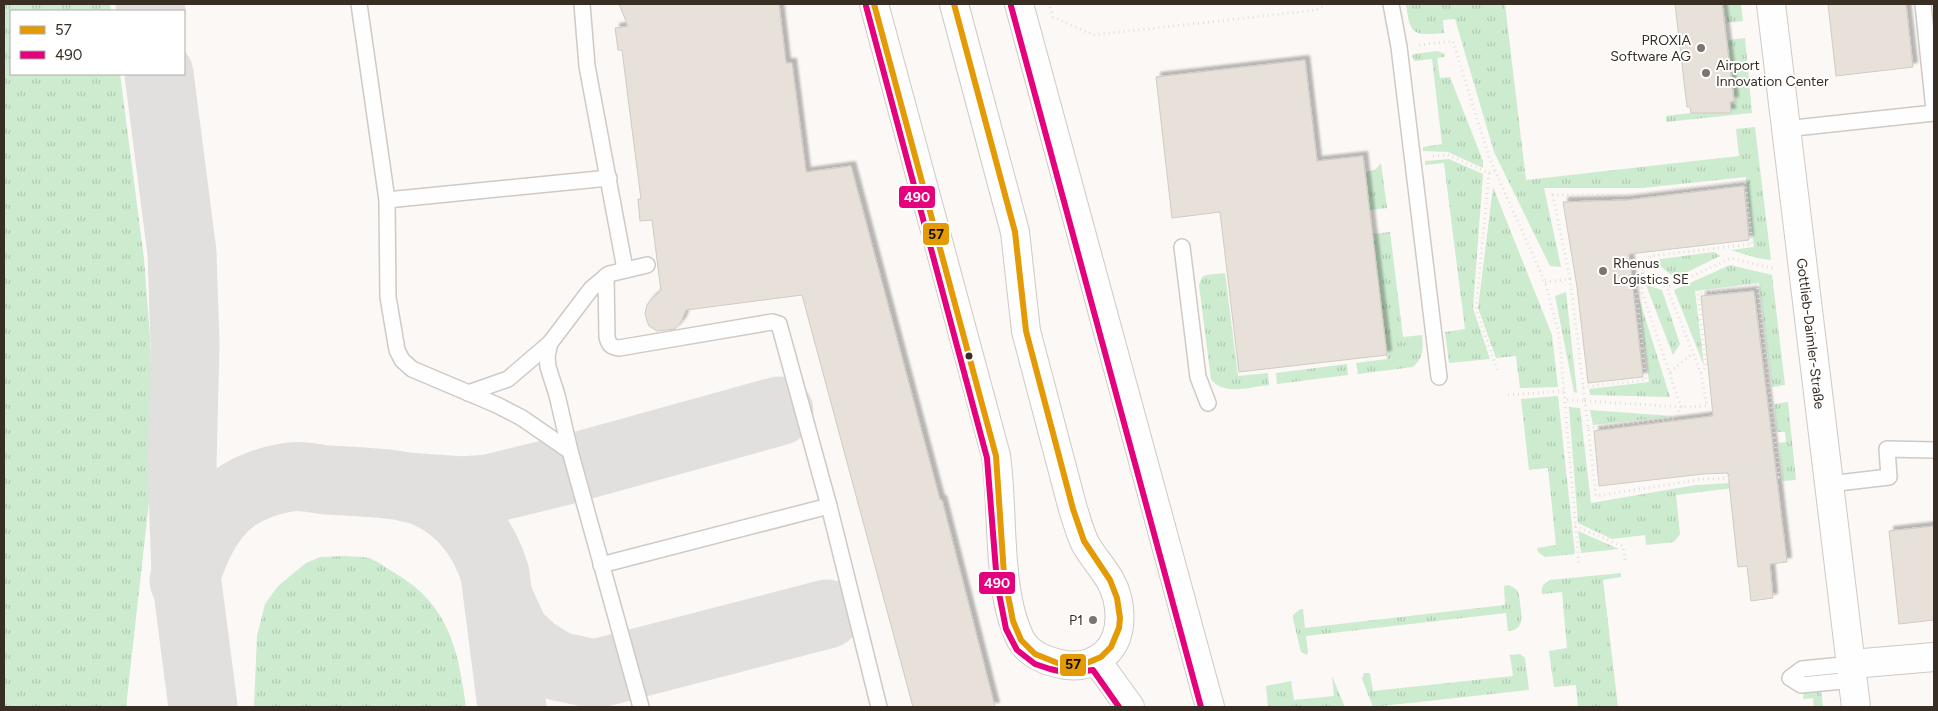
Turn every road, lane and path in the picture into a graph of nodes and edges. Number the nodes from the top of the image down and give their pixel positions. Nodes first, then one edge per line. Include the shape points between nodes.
1 (359, 4) edge
2 (582, 4) edge
3 (874, 4) edge
4 (954, 4) edge
5 (1019, 4) edge
6 (1327, 4) edge
7 (1391, 4) edge
8 (1771, 4) edge
9 (1923, 4) edge
10 (1053, 17) dead end
11 (1399, 47) junction
12 (1934, 112) edge
13 (1785, 129) junction
14 (1412, 158) junction
15 (1496, 170) junction
16 (1489, 173) junction
17 (609, 178) junction
18 (386, 200) junction
19 (1182, 247) dead end
20 (647, 265) dead end
21 (625, 269) junction
22 (1775, 269) dead end
23 (1641, 271) junction
24 (606, 276) junction
25 (1570, 279) junction
26 (1545, 282) junction
27 (1667, 288) junction
28 (550, 342) junction
29 (1693, 353) junction
30 (1498, 370) dead end
31 (1670, 372) junction
32 (1701, 373) junction
33 (1439, 377) dead end
34 (1583, 387) junction
35 (1564, 391) junction
36 (468, 393) junction
37 (1508, 395) dead end
38 (1564, 398) junction
39 (1585, 401) junction
40 (1208, 403) dead end
41 (1681, 407) junction
42 (1588, 428) junction
43 (1934, 450) edge
44 (570, 452) junction
45 (1829, 484) junction
46 (829, 506) junction
47 (1575, 526) junction
48 (1625, 560) dead end
49 (601, 565) junction
50 (1579, 565) dead end
51 (1934, 656) edge
52 (1096, 660) junction
53 (1852, 672) junction
54 (641, 707) edge
55 (878, 707) edge
56 (1130, 707) edge
57 (1210, 707) edge
58 (1856, 707) edge

1 - 18 lane
2 - 17 lane via 587,66
3 - 52 street via 996,456 1003,559 1014,624 1022,641 1038,656 1075,666
4 - 52 street via 1015,232 1026,331 1073,509 1084,541 1109,578 1118,601 1117,634 1112,646
5 - 57 street
6 - 10 path via 1317,10 1093,35
7 - 11 lane
8 - 13 street, Gottlieb-Daimler-Straße
9 - 12 lane
11 - 14 lane
11 - 15 path via 1453,41 1489,157
12 - 13 lane
13 - 45 street, Gottlieb-Daimler-Straße
14 - 16 path via 1448,155
14 - 33 lane
15 - 16 path
15 - 26 path
16 - 30 path via 1476,309
17 - 18 lane
17 - 21 lane
18 - 36 lane via 388,297 397,350 412,369
19 - 40 lane via 1198,378
20 - 21 lane
21 - 24 lane
22 - 27 path via 1731,258
23 - 25 path via 1650,256 1752,244 1745,181 1626,195 1553,195
23 - 27 path
23 - 31 path via 1642,292
23 - 34 path via 1636,292 1646,380
24 - 28 lane via 591,289
24 - 46 lane via 607,337 612,347 772,322 779,324
25 - 26 path
25 - 34 path
26 - 35 path via 1558,334
27 - 29 path
28 - 36 lane via 508,378
28 - 44 lane via 548,367
29 - 31 path
29 - 32 path
31 - 41 path
32 - 41 path via 1707,406
32 - 42 path via 1706,367 1698,293 1757,286 1779,477 1703,479 1596,496
34 - 39 path
35 - 37 path
35 - 38 path
36 - 44 lane via 522,418
38 - 39 path
38 - 47 path
39 - 41 path
39 - 42 path
41 - 42 path via 1675,418
43 - 45 lane via 1887,449 1889,477
44 - 49 lane
45 - 53 street, Gottlieb-Daimler-Straße
46 - 49 lane
46 - 55 lane
47 - 48 path via 1623,546
47 - 50 path
49 - 54 lane
51 - 53 street
52 - 56 street
53 - 58 street, Gottlieb-Daimler-Straße

